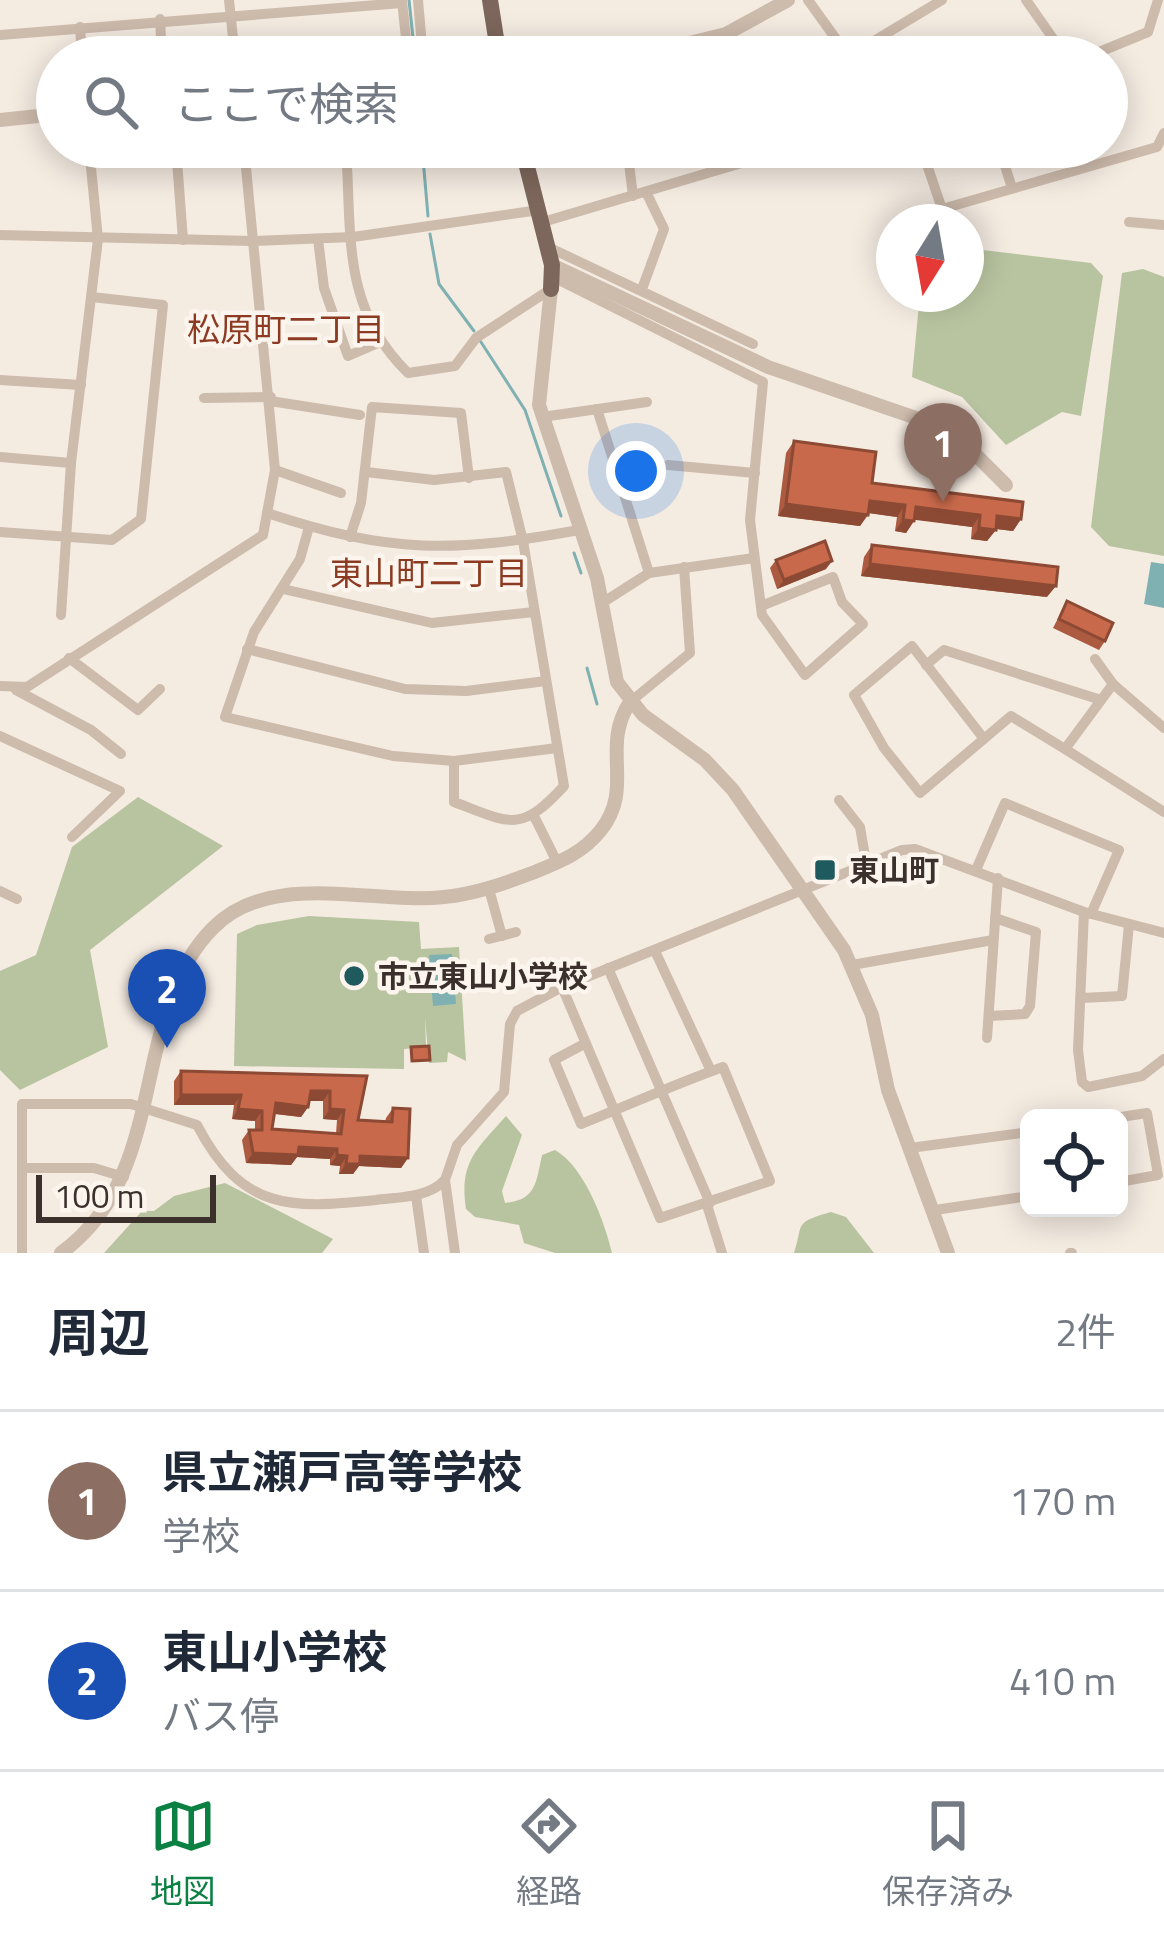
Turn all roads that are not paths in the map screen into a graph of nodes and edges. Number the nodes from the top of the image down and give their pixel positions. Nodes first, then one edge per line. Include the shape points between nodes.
1 (418, 0) edge
2 (490, 0) edge
3 (788, 0) edge
4 (808, 0) edge
5 (942, 0) edge
6 (1026, 0) edge
7 (402, 2) edge
8 (230, 6) edge
9 (1159, 8) edge
10 (160, 19) junction
11 (80, 27) junction
12 (726, 34) joint
13 (0, 35) edge
14 (81, 36) edge
15 (161, 36) edge
16 (233, 36) edge
17 (405, 36) edge
18 (421, 36) edge
19 (496, 36) edge
20 (718, 36) edge
21 (834, 36) edge
22 (883, 36) edge
23 (1051, 36) edge
24 (1128, 40) edge
25 (36, 116) edge
26 (0, 120) edge
27 (1164, 133) edge
28 (1157, 147) junction
29 (1128, 155) edge
30 (1164, 164) edge
31 (91, 168) edge
32 (178, 168) edge
33 (246, 168) edge
34 (347, 168) edge
35 (528, 168) edge
36 (633, 168) edge
37 (714, 168) edge
38 (928, 168) edge
39 (1006, 168) edge
40 (1083, 168) edge
41 (1012, 188) junction
42 (640, 194) junction
43 (940, 204) edge
44 (959, 204) edge
45 (541, 216) junction
46 (1129, 222) dead end
47 (1164, 225) edge
48 (0, 235) edge
49 (352, 237) junction
50 (318, 238) junction
51 (98, 239) junction
52 (183, 240) junction
53 (252, 241) junction
54 (551, 270) junction
55 (642, 289) junction
56 (92, 297) junction
57 (377, 343) junction
58 (753, 344) dead end
59 (0, 380) edge
60 (81, 385) junction
61 (204, 398) dead end
62 (271, 399) junction
63 (647, 402) dead end
64 (597, 409) junction
65 (359, 415) dead end
66 (542, 417) junction
67 (0, 457) edge
68 (71, 463) junction
69 (668, 465) dead end
70 (275, 470) junction
71 (366, 472) junction
72 (755, 473) junction
73 (469, 478) junction
74 (1006, 485) dead end
75 (341, 493) dead end
76 (267, 513) junction
77 (309, 527) junction
78 (580, 530) junction
79 (0, 532) edge
80 (64, 535) junction
81 (350, 537) junction
82 (523, 541) junction
83 (754, 558) junction
84 (684, 567) junction
85 (649, 573) junction
86 (283, 590) junction
87 (602, 603) junction
88 (761, 605) junction
89 (534, 612) junction
90 (61, 615) dead end
91 (247, 649) junction
92 (69, 658) junction
93 (1095, 658) dead end
94 (926, 664) junction
95 (546, 681) junction
96 (1113, 684) junction
97 (0, 686) edge
98 (160, 689) dead end
99 (16, 690) junction
100 (1101, 700) junction
101 (630, 702) junction
102 (1164, 728) edge
103 (0, 736) edge
104 (984, 739) junction
105 (557, 748) junction
106 (1065, 748) junction
107 (121, 754) dead end
108 (454, 761) junction
109 (839, 800) dead end
110 (1164, 812) edge
111 (535, 818) junction
112 (71, 837) dead end
113 (866, 862) junction
114 (557, 864) junction
115 (976, 870) junction
116 (998, 878) junction
117 (802, 886) junction
118 (489, 889) junction
119 (0, 891) edge
120 (17, 899) dead end
121 (1088, 913) junction
122 (995, 918) junction
123 (1129, 926) junction
124 (516, 932) dead end
125 (1164, 933) edge
126 (993, 940) junction
127 (656, 950) junction
128 (852, 965) junction
129 (608, 968) junction
130 (562, 987) junction
131 (1081, 998) junction
132 (988, 1016) junction
133 (987, 1038) dead end
134 (586, 1043) junction
135 (1164, 1059) edge
136 (711, 1071) junction
137 (663, 1092) junction
138 (145, 1106) junction
139 (615, 1111) junction
140 (1128, 1116) edge
141 (1020, 1133) edge
142 (910, 1148) junction
143 (22, 1168) junction
144 (124, 1177) junction
145 (445, 1180) junction
146 (1128, 1180) edge
147 (416, 1196) junction
148 (1020, 1197) edge
149 (708, 1204) junction
150 (935, 1210) junction
151 (22, 1253) edge
152 (62, 1253) edge
153 (424, 1253) edge
154 (455, 1253) edge
155 (722, 1253) edge
156 (948, 1253) edge

1 - 18 street
2 - 19 main road
3 - 12 street
4 - 21 street
5 - 22 street
6 - 23 street
7 - 8 street
7 - 17 street
8 - 10 street
8 - 16 street
9 - 24 street via 1148,32
10 - 11 street
10 - 15 street
11 - 13 street
11 - 14 street
12 - 20 street
25 - 26 street
27 - 28 street
28 - 29 street
28 - 30 street
31 - 51 street
32 - 52 street
33 - 53 street
34 - 49 street
35 - 45 main road
36 - 42 street
37 - 42 street
38 - 43 street
39 - 41 street
40 - 41 street
41 - 44 street
42 - 45 street
42 - 55 street via 664,229
45 - 49 street
45 - 54 main road
46 - 47 street
48 - 51 street
49 - 50 street
49 - 57 street via 362,312
50 - 53 street
50 - 57 street via 324,288 348,356
51 - 52 street
51 - 56 street
52 - 53 street
53 - 62 street
54 - 55 street
54 - 57 street via 455,365 408,373
54 - 66 street
54 - 72 street via 761,380
54 - 74 street via 768,367 951,430
55 - 58 street
56 - 60 street
56 - 80 street via 164,305 144,497 141,519 112,540
59 - 60 street
60 - 68 street
61 - 62 street
62 - 65 street
62 - 70 street
63 - 64 street
64 - 66 street
64 - 85 street
66 - 78 street
67 - 68 street
68 - 80 street
69 - 72 street
70 - 75 street
70 - 76 street
71 - 73 street
71 - 73 street via 372,407 461,412
71 - 81 street
72 - 83 street
73 - 82 street via 506,472
76 - 77 street
76 - 92 street via 263,536
77 - 81 street
77 - 86 street
78 - 82 street
78 - 87 street
79 - 80 street
80 - 90 street
81 - 82 street via 432,550
82 - 89 street
83 - 84 street
83 - 88 street
84 - 85 street
84 - 101 street via 688,658
85 - 87 street
86 - 89 street via 432,623
86 - 91 street
87 - 101 street via 610,658
88 - 88 street via 833,578 863,624 806,675
89 - 95 street
91 - 95 street via 405,689
91 - 108 street via 225,717 393,756
92 - 98 street via 138,710
92 - 99 street
93 - 96 street
94 - 100 street via 944,650
94 - 104 street
94 - 104 street via 912,646 854,695 884,748 920,793
95 - 105 street
96 - 100 street
96 - 102 street
97 - 99 street
99 - 107 street
100 - 106 street
101 - 114 street via 613,739 619,792 611,815
101 - 117 street via 705,760
103 - 112 street via 120,791
104 - 106 street via 1011,716
105 - 108 street
105 - 111 street via 564,786
106 - 110 street
108 - 111 street via 454,802 510,823
109 - 113 street via 860,827
111 - 114 street
113 - 115 street via 915,849
113 - 117 street
114 - 118 street
115 - 116 street
115 - 121 street via 1004,803 1119,850
116 - 121 street
116 - 122 street
117 - 127 street
117 - 128 street
118 - 124 street via 495,937
118 - 138 street via 404,898 298,894 215,925 177,982
119 - 120 street
121 - 123 street
121 - 131 street
122 - 126 street
122 - 132 street via 1036,932 1030,1006 1025,1014
123 - 125 street
123 - 131 street via 1122,996
126 - 128 street
126 - 132 street
127 - 129 street
127 - 136 street
128 - 142 street
129 - 130 street
129 - 137 street
130 - 134 street
130 - 145 street via 517,1011 504,1092 457,1145
131 - 135 street via 1078,1050 1088,1087 1142,1076
132 - 133 street
134 - 139 street
134 - 139 street via 554,1060 581,1124
136 - 137 street
136 - 149 street via 723,1067 770,1176
137 - 139 street
137 - 149 street
138 - 143 street via 22,1104
138 - 144 street
138 - 147 street via 197,1125 232,1176 298,1209
139 - 149 street via 660,1218
140 - 146 street via 1147,1113 1158,1175
141 - 142 street
142 - 150 street
143 - 144 street via 94,1168
143 - 151 street
144 - 152 street via 100,1217
145 - 147 street
145 - 154 street
147 - 153 street
148 - 150 street
149 - 155 street
150 - 156 street

